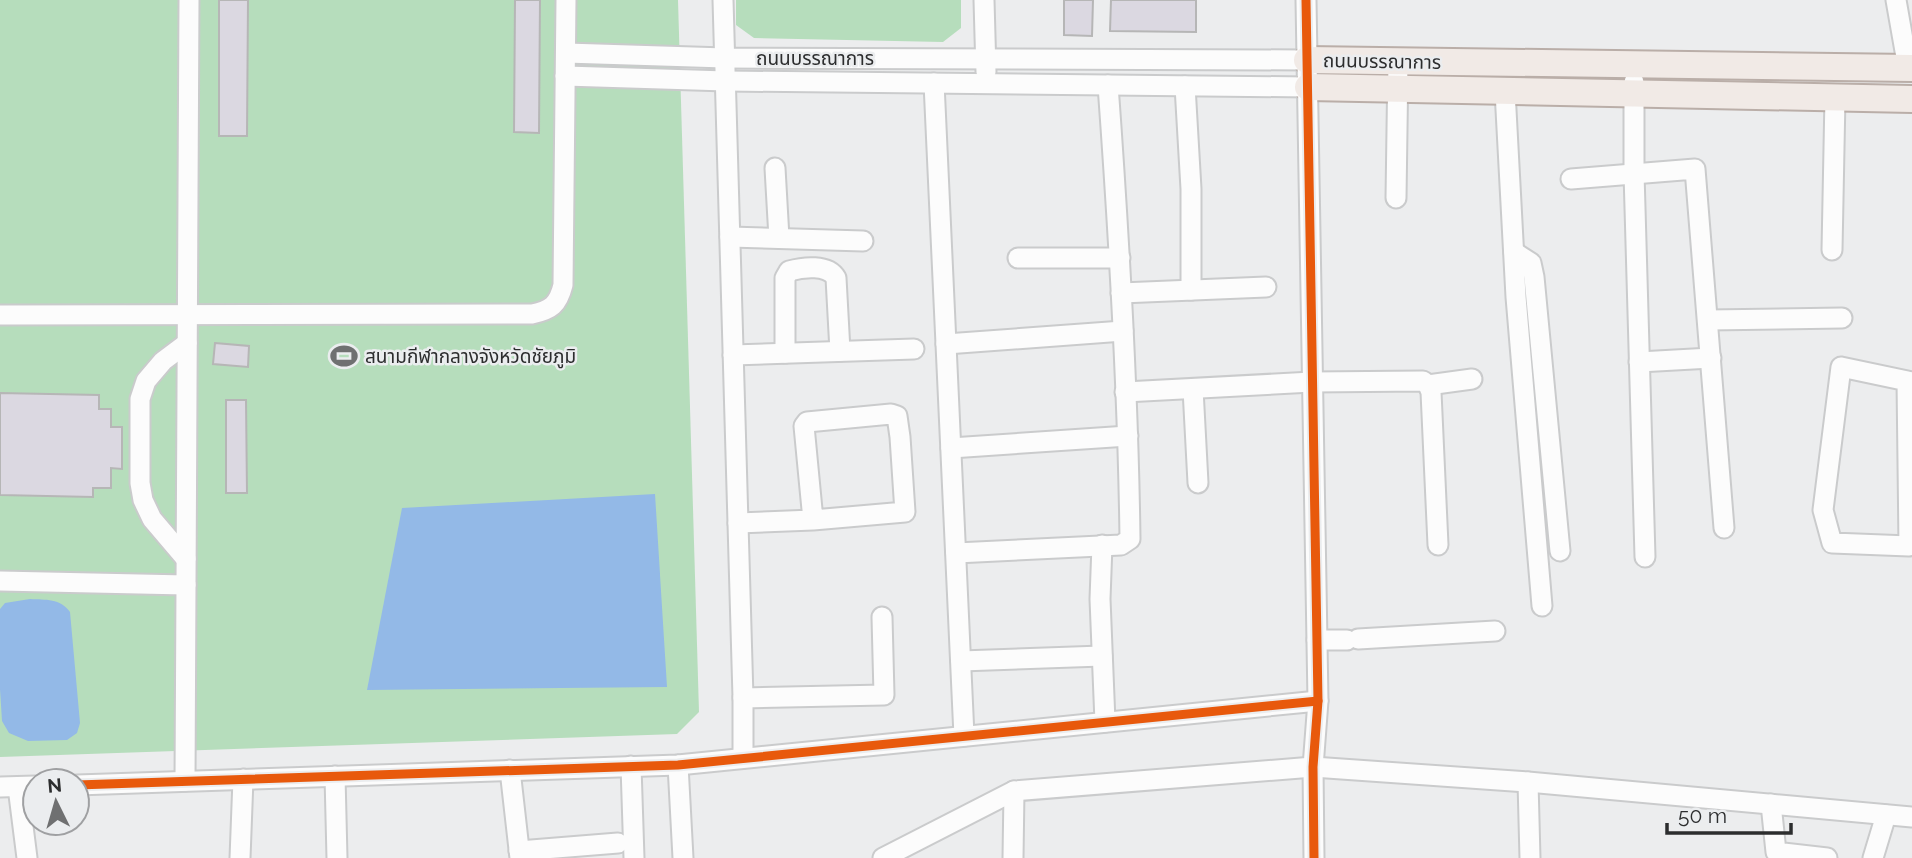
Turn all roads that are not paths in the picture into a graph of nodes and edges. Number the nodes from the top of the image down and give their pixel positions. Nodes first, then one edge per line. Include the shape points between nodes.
1 (189, 0) edge
2 (566, 0) edge
3 (723, 0) edge
4 (984, 0) edge
5 (1306, 0) edge
6 (1896, 0) edge
7 (566, 52) junction
8 (725, 58) junction
9 (985, 59) junction
10 (1307, 60) junction
11 (1398, 61) junction
12 (1635, 64) junction
13 (1806, 66) junction
14 (1910, 68) edge
15 (565, 76) junction
16 (726, 81) junction
17 (934, 83) junction
18 (986, 83) junction
19 (1108, 85) junction
20 (1185, 86) junction
21 (1308, 87) junction
22 (1398, 89) junction
23 (1505, 91) junction
24 (1634, 93) junction
25 (1804, 97) junction
26 (1835, 97) junction
27 (1912, 99) edge
28 (775, 168) dead end
29 (1634, 173) junction
30 (1571, 179) dead end
31 (1396, 198) dead end
32 (730, 237) junction
33 (779, 238) junction
34 (863, 241) dead end
35 (1832, 250) dead end
36 (1514, 252) junction
37 (1018, 258) dead end
38 (1120, 258) junction
39 (1266, 287) dead end
40 (1191, 290) junction
41 (1121, 293) junction
42 (0, 315) edge
43 (187, 316) junction
44 (1842, 318) dead end
45 (1708, 320) junction
46 (1123, 331) junction
47 (187, 343) junction
48 (946, 344) junction
49 (914, 349) dead end
50 (840, 351) junction
51 (785, 353) junction
52 (733, 355) junction
53 (1711, 358) junction
54 (1639, 362) junction
55 (1472, 379) dead end
56 (1909, 381) edge
57 (1312, 382) junction
58 (1428, 385) junction
59 (1194, 389) junction
60 (1125, 392) junction
61 (1128, 436) junction
62 (951, 448) junction
63 (1198, 483) dead end
64 (813, 520) junction
65 (738, 523) junction
66 (1724, 528) dead end
67 (1102, 545) junction
68 (1438, 545) dead end
69 (1560, 551) dead end
70 (956, 553) junction
71 (1645, 557) dead end
72 (186, 559) junction
73 (0, 581) edge
74 (186, 584) junction
75 (1542, 606) dead end
76 (882, 617) dead end
77 (1494, 631) dead end
78 (1317, 640) junction
79 (1102, 656) junction
80 (961, 662) junction
81 (743, 698) junction
82 (1318, 701) junction
83 (1105, 722) junction
84 (964, 736) junction
85 (743, 758) junction
86 (678, 765) junction
87 (631, 766) junction
88 (1313, 766) junction
89 (510, 771) junction
90 (335, 776) junction
91 (243, 779) junction
92 (185, 781) junction
93 (1528, 782) junction
94 (91, 784) edge
95 (18, 787) edge
96 (1014, 791) junction
97 (1771, 804) junction
98 (1886, 815) junction
99 (1912, 817) edge
100 (618, 843) dead end
101 (519, 854) edge
102 (27, 858) edge
103 (240, 858) edge
104 (337, 858) edge
105 (634, 858) edge
106 (683, 858) edge
107 (883, 858) edge
108 (1013, 858) edge
109 (1314, 858) edge
110 (1530, 858) edge
111 (1827, 858) edge
112 (1872, 858) edge

1 - 43 street
2 - 7 street
3 - 8 street
4 - 9 street
5 - 10 street
6 - 14 street
7 - 8 street, ถนนบรรณาการ
7 - 15 street
8 - 9 street, ถนนบรรณาการ
8 - 16 street
9 - 10 street, ถนนบรรณาการ
9 - 18 street
10 - 11 main road, ถนนบรรณาการ
10 - 21 street
11 - 12 main road, ถนนบรรณาการ
11 - 22 street
12 - 13 main road, ถนนบรรณาการ
12 - 24 street
13 - 14 main road, ถนนบรรณาการ
13 - 25 street
15 - 16 street, ถนนบรรณาการ
15 - 43 street via 563,285 556,303 546,311
16 - 17 street, ถนนบรรณาการ
16 - 32 street
17 - 18 street, ถนนบรรณาการ
17 - 48 street
18 - 19 street, ถนนบรรณาการ
19 - 20 street, ถนนบรรณาการ
19 - 38 street
20 - 21 street, ถนนบรรณาการ
20 - 40 street
21 - 22 main road, ถนนบรรณาการ
21 - 57 street
22 - 23 main road, ถนนบรรณาการ
22 - 31 street
23 - 24 main road, ถนนบรรณาการ
23 - 36 street
24 - 25 main road, ถนนบรรณาการ
24 - 29 street
25 - 26 main road, ถนนบรรณาการ
26 - 27 main road, ถนนบรรณาการ
26 - 35 street
28 - 33 street
29 - 30 street
29 - 45 street via 1695,169
29 - 54 street
32 - 33 street
32 - 52 street
33 - 34 street
36 - 69 street via 1531,263 1534,277
36 - 75 street
37 - 38 street
38 - 41 street
39 - 40 street
40 - 41 street
41 - 46 street
42 - 43 street
43 - 47 street
44 - 45 street
45 - 53 street
46 - 48 street
46 - 60 street
47 - 72 street
47 - 72 street via 146,381 140,399 143,500 152,519
48 - 62 street
49 - 50 street
50 - 51 street
50 - 51 street via 836,278 821,269 789,271 785,278
51 - 52 street
52 - 65 street
53 - 54 street
53 - 66 street
54 - 71 street
55 - 58 street
56 - 56 street via 1909,546 1832,543 1822,510 1841,367
57 - 58 street via 1416,380
57 - 59 street
57 - 78 street
58 - 68 street
59 - 60 street
59 - 63 street
60 - 61 street
61 - 62 street
61 - 67 street via 1130,539 1121,545
62 - 70 street
64 - 64 street via 807,422 897,416 905,512
64 - 65 street
65 - 81 street
67 - 70 street
67 - 79 street
70 - 80 street
72 - 74 street
73 - 74 street
74 - 92 street
76 - 81 street via 884,695
77 - 78 street
78 - 82 street
79 - 80 street
79 - 83 street
80 - 84 street
81 - 85 street
82 - 83 street
82 - 88 street
83 - 84 street
84 - 85 street
85 - 86 street
86 - 87 street
86 - 106 street
87 - 89 street
87 - 105 street
88 - 93 street
88 - 96 street
88 - 109 street
89 - 90 street
89 - 101 street
90 - 91 street
90 - 104 street
91 - 92 street
91 - 103 street
92 - 94 street
93 - 97 street
93 - 110 street
95 - 102 street
96 - 107 street
96 - 108 street
97 - 98 street
97 - 111 street via 1776,852
98 - 99 street
98 - 112 street
100 - 101 street

